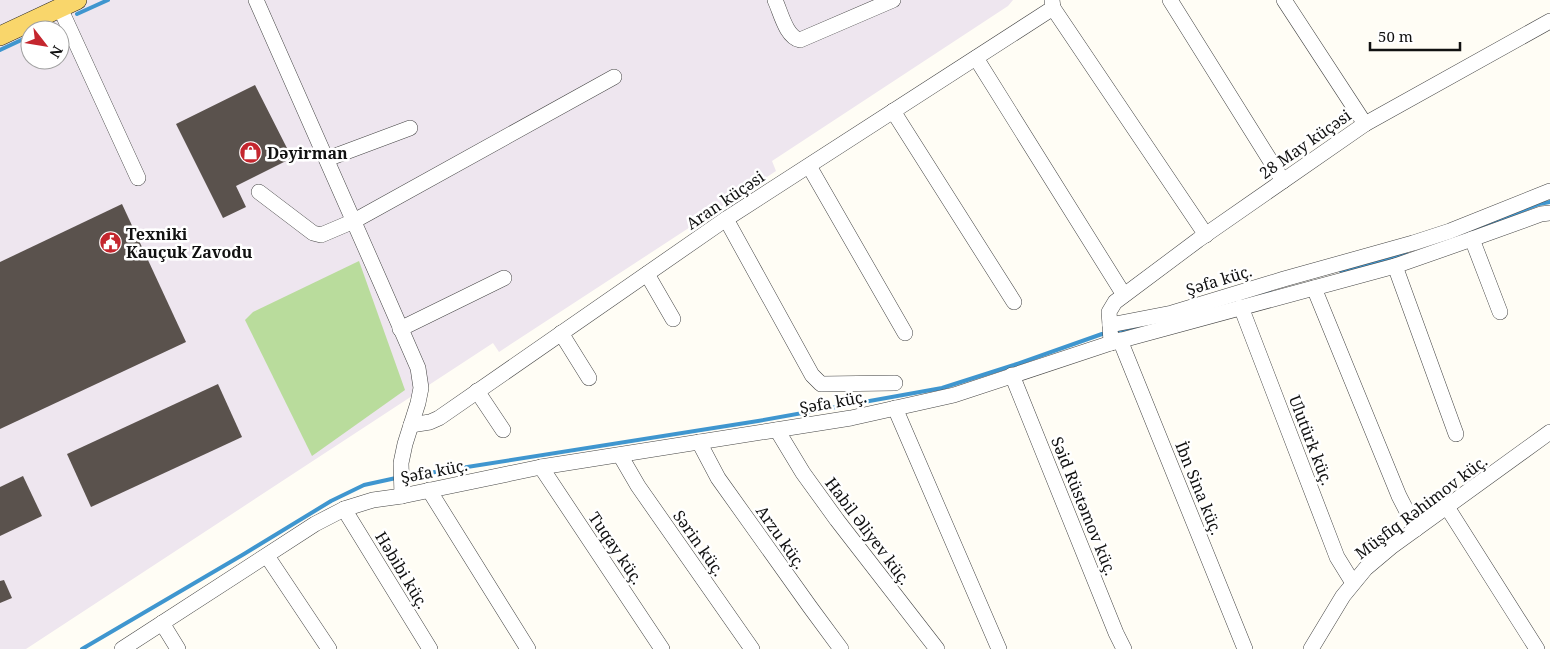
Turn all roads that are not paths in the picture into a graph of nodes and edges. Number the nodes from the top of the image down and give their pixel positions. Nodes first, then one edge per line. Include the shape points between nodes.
1 (78, 0) edge
2 (256, 0) edge
3 (775, 0) edge
4 (893, 0) edge
5 (1170, 0) edge
6 (1284, 0) edge
7 (1053, 4) edge
8 (60, 8) junction
9 (1550, 21) edge
10 (0, 35) edge
11 (976, 58) junction
12 (614, 77) dead end
13 (893, 111) junction
14 (1365, 124) junction
15 (410, 128) dead end
16 (327, 159) junction
17 (809, 166) junction
18 (138, 178) dead end
19 (1283, 181) junction
20 (1550, 191) edge
21 (259, 192) dead end
22 (1550, 213) edge
23 (726, 219) junction
24 (354, 221) junction
25 (1206, 235) junction
26 (1472, 240) junction
27 (1395, 266) junction
28 (647, 274) junction
29 (504, 278) dead end
30 (1314, 288) junction
31 (1124, 295) junction
32 (1014, 302) dead end
33 (1241, 307) junction
34 (1500, 312) dead end
35 (673, 319) dead end
36 (1110, 326) junction
37 (400, 329) junction
38 (905, 332) dead end
39 (561, 333) junction
40 (1115, 341) junction
41 (1012, 375) junction
42 (589, 378) dead end
43 (895, 383) dead end
44 (477, 391) junction
45 (895, 408) junction
46 (411, 425) junction
47 (503, 430) dead end
48 (777, 430) junction
49 (1550, 432) edge
50 (1456, 434) dead end
51 (699, 442) junction
52 (620, 455) junction
53 (541, 467) junction
54 (429, 490) junction
55 (402, 496) junction
56 (1447, 507) junction
57 (344, 509) junction
58 (1416, 529) junction
59 (267, 556) junction
60 (1353, 583) junction
61 (162, 624) junction
62 (122, 649) edge
63 (178, 649) edge
64 (329, 649) edge
65 (430, 649) edge
66 (528, 649) edge
67 (662, 649) edge
68 (752, 649) edge
69 (841, 649) edge
70 (937, 649) edge
71 (999, 649) edge
72 (1124, 649) edge
73 (1245, 649) edge
74 (1311, 649) edge
75 (1537, 649) edge

1 - 8 main road
2 - 16 street
3 - 4 street via 789,33 800,40
5 - 19 street
6 - 14 street
7 - 11 street, Aran küçəsi
7 - 25 street
8 - 10 main road
8 - 18 street
9 - 14 street, 28 May küçəsi
11 - 13 street, Aran küçəsi
11 - 31 street
12 - 24 street
13 - 17 street, Aran küçəsi
13 - 32 street
14 - 19 street, 28 May küçəsi
15 - 16 street
16 - 24 street
17 - 23 street, Aran küçəsi
17 - 38 street
19 - 25 street, 28 May küçəsi
20 - 36 street, Şəfa küç. via 1413,243 1172,313
21 - 24 street via 313,233 321,235
22 - 26 street, Şəfa küç.
23 - 28 street, Aran küçəsi
23 - 43 street via 812,375 821,384
24 - 37 street
25 - 31 street, 28 May küçəsi
26 - 27 street, Şəfa küç.
26 - 34 street
27 - 30 street, Şəfa küç.
27 - 50 street
28 - 35 street
28 - 39 street, Aran küçəsi
29 - 37 street
30 - 33 street, Şəfa küç.
30 - 58 street via 1399,496
31 - 36 street, 28 May küçəsi via 1111,307
33 - 40 street, Şəfa küç.
33 - 60 street, Ulutürk küç. via 1337,557
36 - 40 street
37 - 46 street via 418,368 421,388
39 - 42 street
39 - 44 street, Aran küçəsi
40 - 41 street, Şəfa küç.
40 - 73 street, İbn Sina küç.
41 - 45 street, Şəfa küç. via 954,395
41 - 72 street, Səid Rüstəmov küç.
44 - 46 street, Aran küçəsi via 439,418
44 - 47 street
45 - 48 street, Şəfa küç.
45 - 71 street
46 - 55 street via 401,463
48 - 51 street, Şəfa küç.
48 - 70 street, Habil Əliyev küç. via 831,512
49 - 56 street, Müşfiq Rəhimov küç.
51 - 52 street, Şəfa küç.
51 - 69 street, Arzu küç. via 718,478
52 - 53 street, Şəfa küç.
52 - 68 street, Sərin küç. via 638,486
53 - 54 street, Şəfa küç.
53 - 67 street, Tuqay küç.
54 - 55 street, Şəfa küç.
54 - 66 street
55 - 57 street, Şəfa küç.
56 - 58 street, Müşfiq Rəhimov küç.
56 - 75 street
57 - 59 street, Şəfa küç.
57 - 65 street, Həbibi küç.
58 - 60 street, Müşfiq Rəhimov küç. via 1366,568
59 - 61 street, Şəfa küç.
59 - 64 street
60 - 74 street, Müşfiq Rəhimov küç.
61 - 62 street, Şəfa küç.
61 - 63 street

